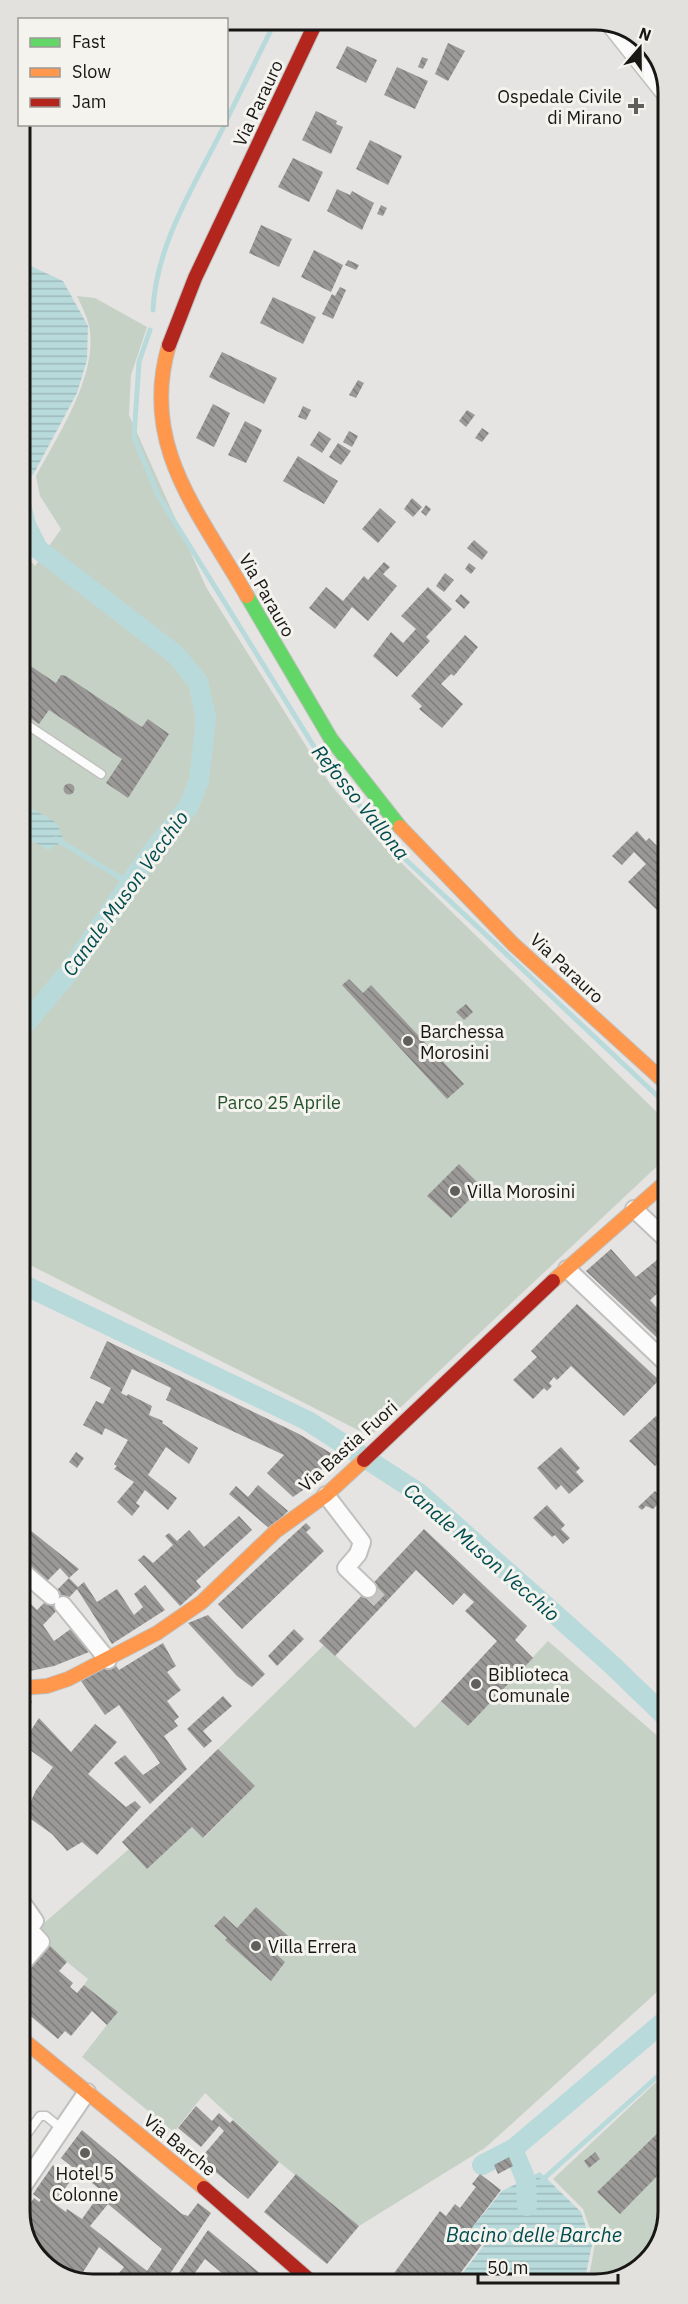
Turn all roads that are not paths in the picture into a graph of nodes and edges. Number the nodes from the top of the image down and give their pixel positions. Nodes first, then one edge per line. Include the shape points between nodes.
1 (311, 30) edge
2 (621, 36) edge
3 (622, 37) edge
4 (657, 80) edge
5 (658, 89) edge
6 (30, 727) edge
7 (100, 774) dead end
8 (658, 1076) edge
9 (658, 1189) edge
10 (634, 1209) junction
11 (658, 1232) edge
12 (567, 1269) junction
13 (658, 1355) edge
14 (326, 1494) junction
15 (30, 1578) edge
16 (368, 1589) tunnel mouth
17 (108, 1660) junction
18 (30, 1687) edge
19 (30, 1914) edge
20 (30, 1926) edge
21 (30, 1930) edge
22 (30, 1955) edge
23 (30, 2045) edge
24 (87, 2092) junction
25 (62, 2129) junction
26 (30, 2130) edge
27 (30, 2176) edge
28 (303, 2274) edge

1 - 8 main road, Via Parauro via 178,316 159,407 165,440 182,486 321,721 369,791 425,854 526,955
2 - 5 lane
3 - 4 lane
6 - 7 lane
9 - 10 main road, Via Bastia Fuori
10 - 11 street
10 - 12 main road, Via Bastia Fuori
12 - 13 street
12 - 14 main road, Via Bastia Fuori
14 - 16 street via 362,1542 346,1568
14 - 17 main road, Via Bastia Fuori via 276,1531 202,1602
15 - 17 street via 57,1600
17 - 18 main road, Via Bastia Fuori via 48,1686
19 - 20 street via 35,1921
21 - 22 street via 41,1942
23 - 24 main road, Via Barche
24 - 25 street
24 - 28 main road, Via Barche
25 - 26 lane via 46,2116 40,2116
25 - 27 street

